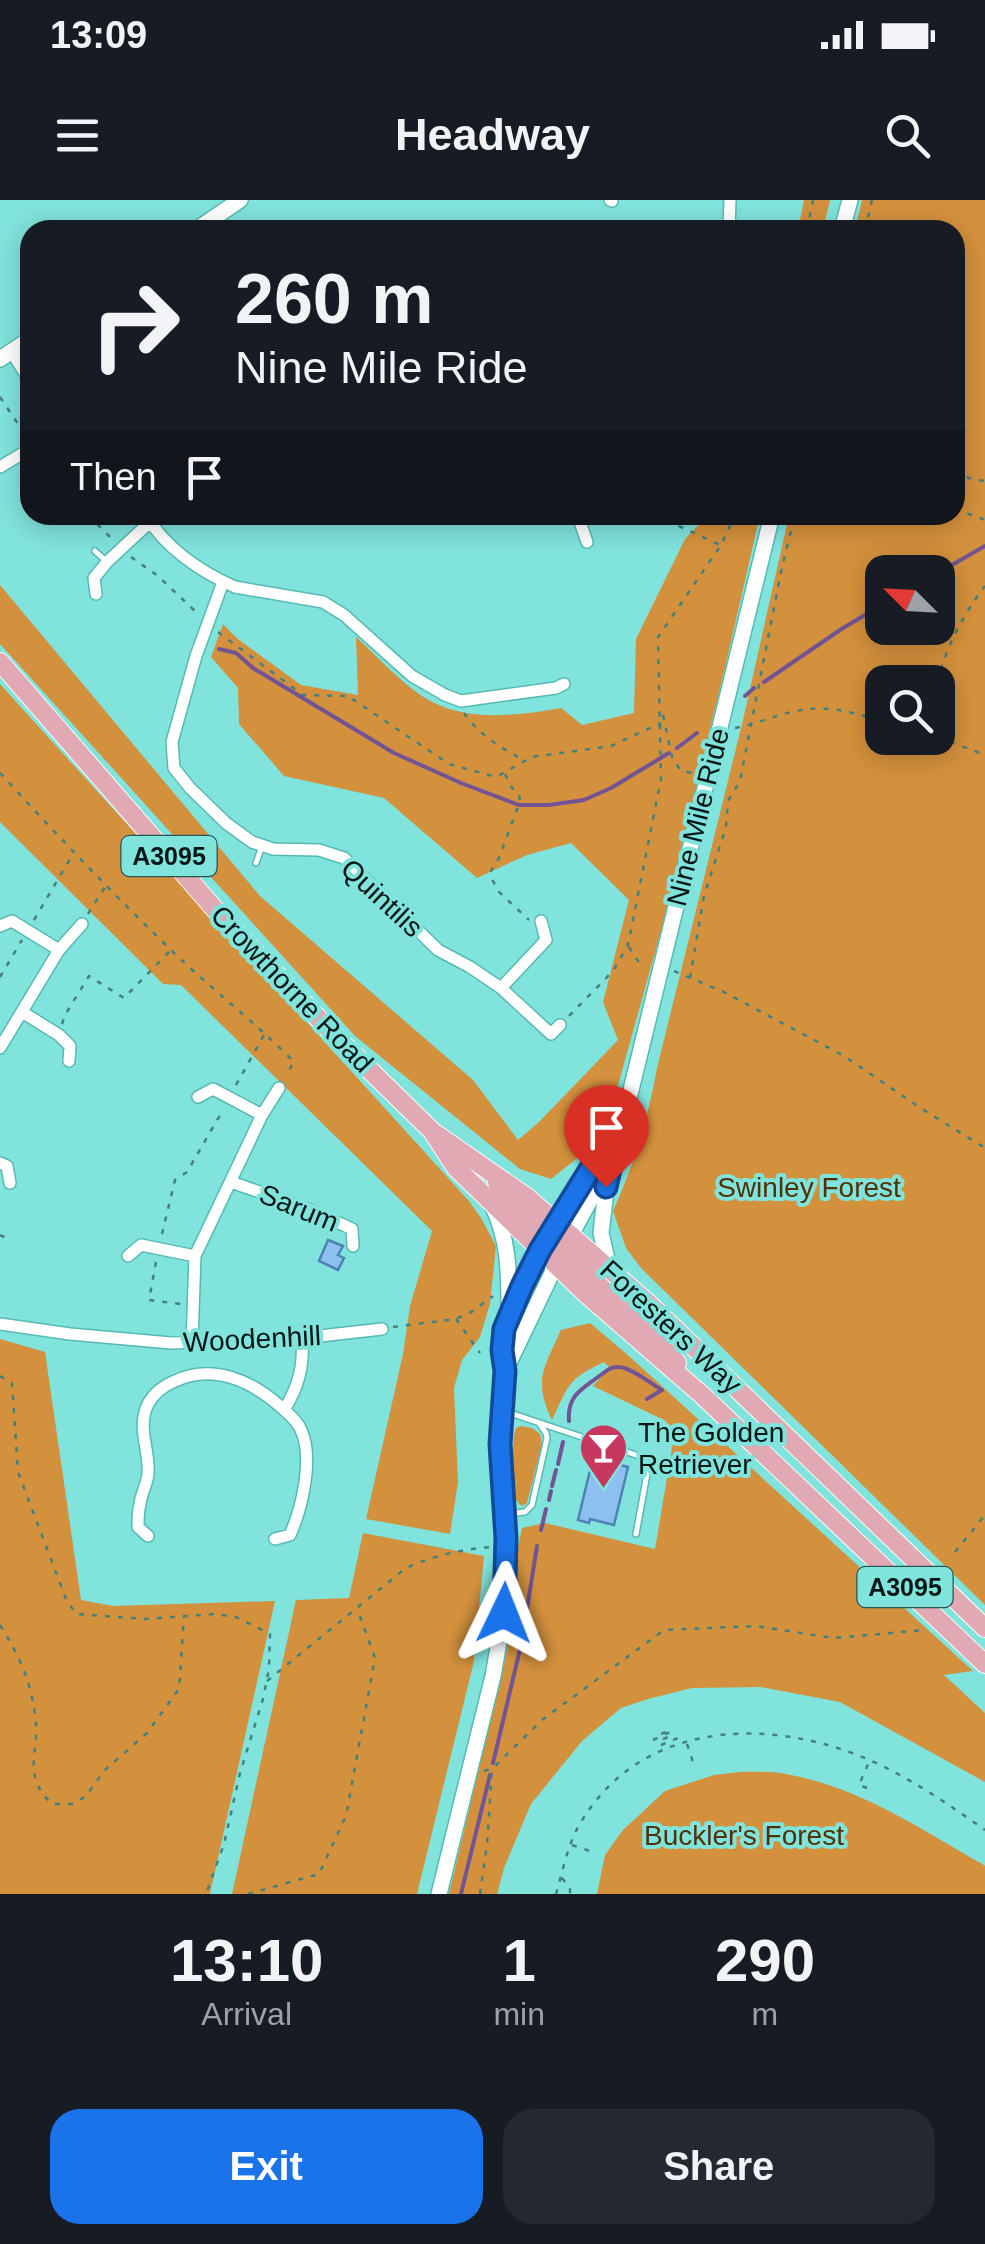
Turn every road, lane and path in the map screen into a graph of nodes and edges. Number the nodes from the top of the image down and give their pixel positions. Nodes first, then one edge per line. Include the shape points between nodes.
1 (240, 200) edge
2 (211, 220) edge
3 (0, 398) edge
4 (20, 429) edge
5 (98, 525) edge
6 (143, 525) edge
7 (154, 525) edge
8 (581, 525) edge
9 (677, 525) edge
10 (730, 525) edge
11 (770, 525) edge
12 (792, 525) edge
13 (587, 542) dead end
14 (721, 545) junction
15 (122, 550) junction
16 (96, 551) dead end
17 (107, 562) junction
18 (223, 582) junction
19 (985, 586) edge
20 (96, 594) dead end
21 (208, 624) junction
22 (0, 662) edge
23 (942, 665) edge
24 (561, 689) dead end
25 (462, 701) junction
26 (660, 704) junction
27 (865, 715) edge
28 (662, 723) junction
29 (753, 724) junction
30 (720, 730) junction
31 (955, 743) edge
32 (985, 754) edge
33 (525, 761) junction
34 (702, 771) dead end
35 (0, 773) edge
36 (504, 773) junction
37 (262, 846) junction
38 (73, 854) junction
39 (256, 863) dead end
40 (106, 884) junction
41 (542, 921) joint
42 (82, 924) joint
43 (0, 926) edge
44 (28, 931) junction
45 (628, 945) junction
46 (59, 950) junction
47 (171, 950) junction
48 (644, 971) dead end
49 (0, 978) edge
50 (500, 988) junction
51 (22, 1012) junction
52 (560, 1025) joint
53 (266, 1034) junction
54 (59, 1035) junction
55 (0, 1048) edge
56 (69, 1061) dead end
57 (279, 1088) joint
58 (198, 1096) dead end
59 (230, 1096) junction
60 (262, 1114) junction
61 (622, 1118) junction
62 (432, 1131) junction
63 (985, 1148) edge
64 (613, 1158) junction
65 (0, 1164) edge
66 (231, 1182) junction
67 (10, 1183) dead end
68 (491, 1203) junction
69 (0, 1236) edge
70 (548, 1237) junction
71 (8, 1239) dead end
72 (568, 1241) junction
73 (353, 1246) dead end
74 (159, 1248) junction
75 (128, 1256) dead end
76 (195, 1256) junction
77 (555, 1266) junction
78 (609, 1268) junction
79 (498, 1296) dead end
80 (193, 1306) junction
81 (509, 1315) junction
82 (456, 1319) junction
83 (0, 1324) edge
84 (382, 1328) joint
85 (302, 1338) junction
86 (192, 1342) junction
87 (480, 1353) dead end
88 (505, 1371) junction
89 (0, 1376) edge
90 (702, 1395) junction
91 (284, 1410) junction
92 (501, 1410) junction
93 (536, 1421) junction
94 (561, 1430) junction
95 (546, 1445) junction
96 (505, 1514) junction
97 (985, 1515) edge
98 (636, 1534) dead end
99 (148, 1536) dead end
100 (275, 1538) dead end
101 (498, 1547) dead end
102 (955, 1552) dead end
103 (357, 1608) junction
104 (184, 1616) junction
105 (0, 1626) edge
106 (985, 1628) edge
107 (934, 1630) dead end
108 (985, 1664) edge
109 (266, 1682) junction
110 (667, 1736) junction
111 (678, 1738) dead end
112 (653, 1740) dead end
113 (686, 1742) junction
114 (662, 1745) dead end
115 (674, 1746) junction
116 (869, 1760) junction
117 (697, 1761) dead end
118 (492, 1768) junction
119 (469, 1776) junction
120 (867, 1788) dead end
121 (985, 1830) edge
122 (572, 1844) junction
123 (592, 1847) dead end
124 (561, 1877) junction
125 (206, 1894) edge
126 (248, 1894) edge
127 (439, 1894) edge
128 (480, 1894) edge
129 (556, 1894) edge
130 (570, 1894) edge

1 - 2 main road
3 - 4 path
5 - 15 path
6 - 15 street
7 - 18 street via 181,555
8 - 13 street
9 - 14 path
10 - 14 path
11 - 30 main road, Nine Mile Ride
12 - 29 path
14 - 26 path via 658,637
15 - 17 street
15 - 21 path
16 - 17 lane
17 - 20 street via 94,578
18 - 21 street, Quintilis
18 - 25 street via 323,602 412,676
19 - 23 path
21 - 36 path via 303,696 348,696 449,764 496,778
21 - 37 street, Quintilis via 172,742 174,768 226,823
22 - 62 main road, Crowthorne Road / A3095 via 226,920
24 - 25 street via 534,684
25 - 33 path via 473,726
26 - 28 path
26 - 34 path via 672,757 682,771
27 - 29 path via 823,708
28 - 33 path via 610,746
28 - 45 path via 661,779
29 - 30 path
29 - 63 path via 704,896 690,978 844,1056
30 - 61 main road, Nine Mile Ride
31 - 32 path
33 - 36 path
35 - 38 path
36 - 41 path via 520,801 492,881 529,921
37 - 39 lane
37 - 50 street, Quintilis via 344,858 438,950
38 - 40 path
38 - 44 path
40 - 42 path
40 - 47 path
41 - 50 street via 546,940
42 - 46 street
43 - 44 street via 12,921
44 - 46 street
44 - 49 path
45 - 48 path
45 - 52 path via 613,971
46 - 51 street
47 - 53 path
47 - 54 path via 124,998 88,976
50 - 52 street, Quintilis via 550,1034
51 - 54 street
51 - 55 street
53 - 57 path via 294,1062
53 - 59 path
54 - 56 street via 70,1046
57 - 60 street, Sarum
58 - 59 street via 213,1089
59 - 60 street
59 - 74 path via 187,1172 175,1180
60 - 66 street, Sarum
61 - 64 main road, Nine Mile Ride
61 - 70 main road, Nine Mile Ride
62 - 68 main road, Crowthorne Road / A3095
62 - 70 main road, Crowthorne Road / A3095 via 509,1183
64 - 72 main road, Nine Mile Ride
64 - 78 main road via 602,1226
65 - 67 street
66 - 73 street, Sarum via 352,1229
66 - 76 street, Sarum
68 - 70 main road, Crowthorne Road / A3095
68 - 81 main road via 509,1262
69 - 71 path
70 - 72 main road, A3095
70 - 77 main road, A3095
70 - 81 main road, Nine Mile Ride
72 - 77 main road, Nine Mile Ride
72 - 78 main road, Foresters Way / A3095
72 - 90 main road via 575,1262
74 - 75 street via 141,1245
74 - 76 street
74 - 80 path via 149,1300
76 - 80 street, Sarum
77 - 88 main road, Nine Mile Ride
77 - 90 main road, Foresters Way / A3095
78 - 106 main road, Foresters Way / A3095
79 - 82 path
80 - 86 street, Sarum
81 - 88 main road, Nine Mile Ride
82 - 84 path
82 - 87 path
83 - 86 street, Woodenhill
84 - 85 street, Woodenhill
85 - 86 street, Woodenhill
85 - 91 street via 304,1361
88 - 92 main road, Nine Mile Ride
89 - 104 path via 12,1383 18,1472 76,1614
90 - 108 main road, Foresters Way / A3095
91 - 99 street via 242,1380 213,1373 162,1386 142,1421 148,1473 138,1527
91 - 100 street via 301,1428 308,1458 299,1516 290,1535
92 - 93 lane
92 - 96 main road, Nine Mile Ride
93 - 94 lane
93 - 95 lane
94 - 95 lane
94 - 98 lane via 649,1463
95 - 96 lane via 532,1505
96 - 119 main road, Nine Mile Ride via 504,1613
97 - 102 path
101 - 103 path via 423,1560
103 - 109 path
103 - 126 path via 374,1658 346,1816 319,1874
104 - 105 path via 179,1689 73,1804 52,1804 40,1792 30,1692
104 - 109 path via 236,1617 270,1634
107 - 118 path via 834,1638 756,1626 664,1630 542,1720
109 - 125 path
110 - 111 path
110 - 112 path
110 - 114 path
110 - 115 path
113 - 115 path
113 - 116 path via 722,1733 780,1736
113 - 117 path
115 - 122 path via 639,1762 596,1799
116 - 120 path via 859,1785
116 - 121 path
118 - 119 path
118 - 128 path
119 - 127 main road, Nine Mile Ride
122 - 123 path
122 - 124 path
124 - 129 path
124 - 130 path

